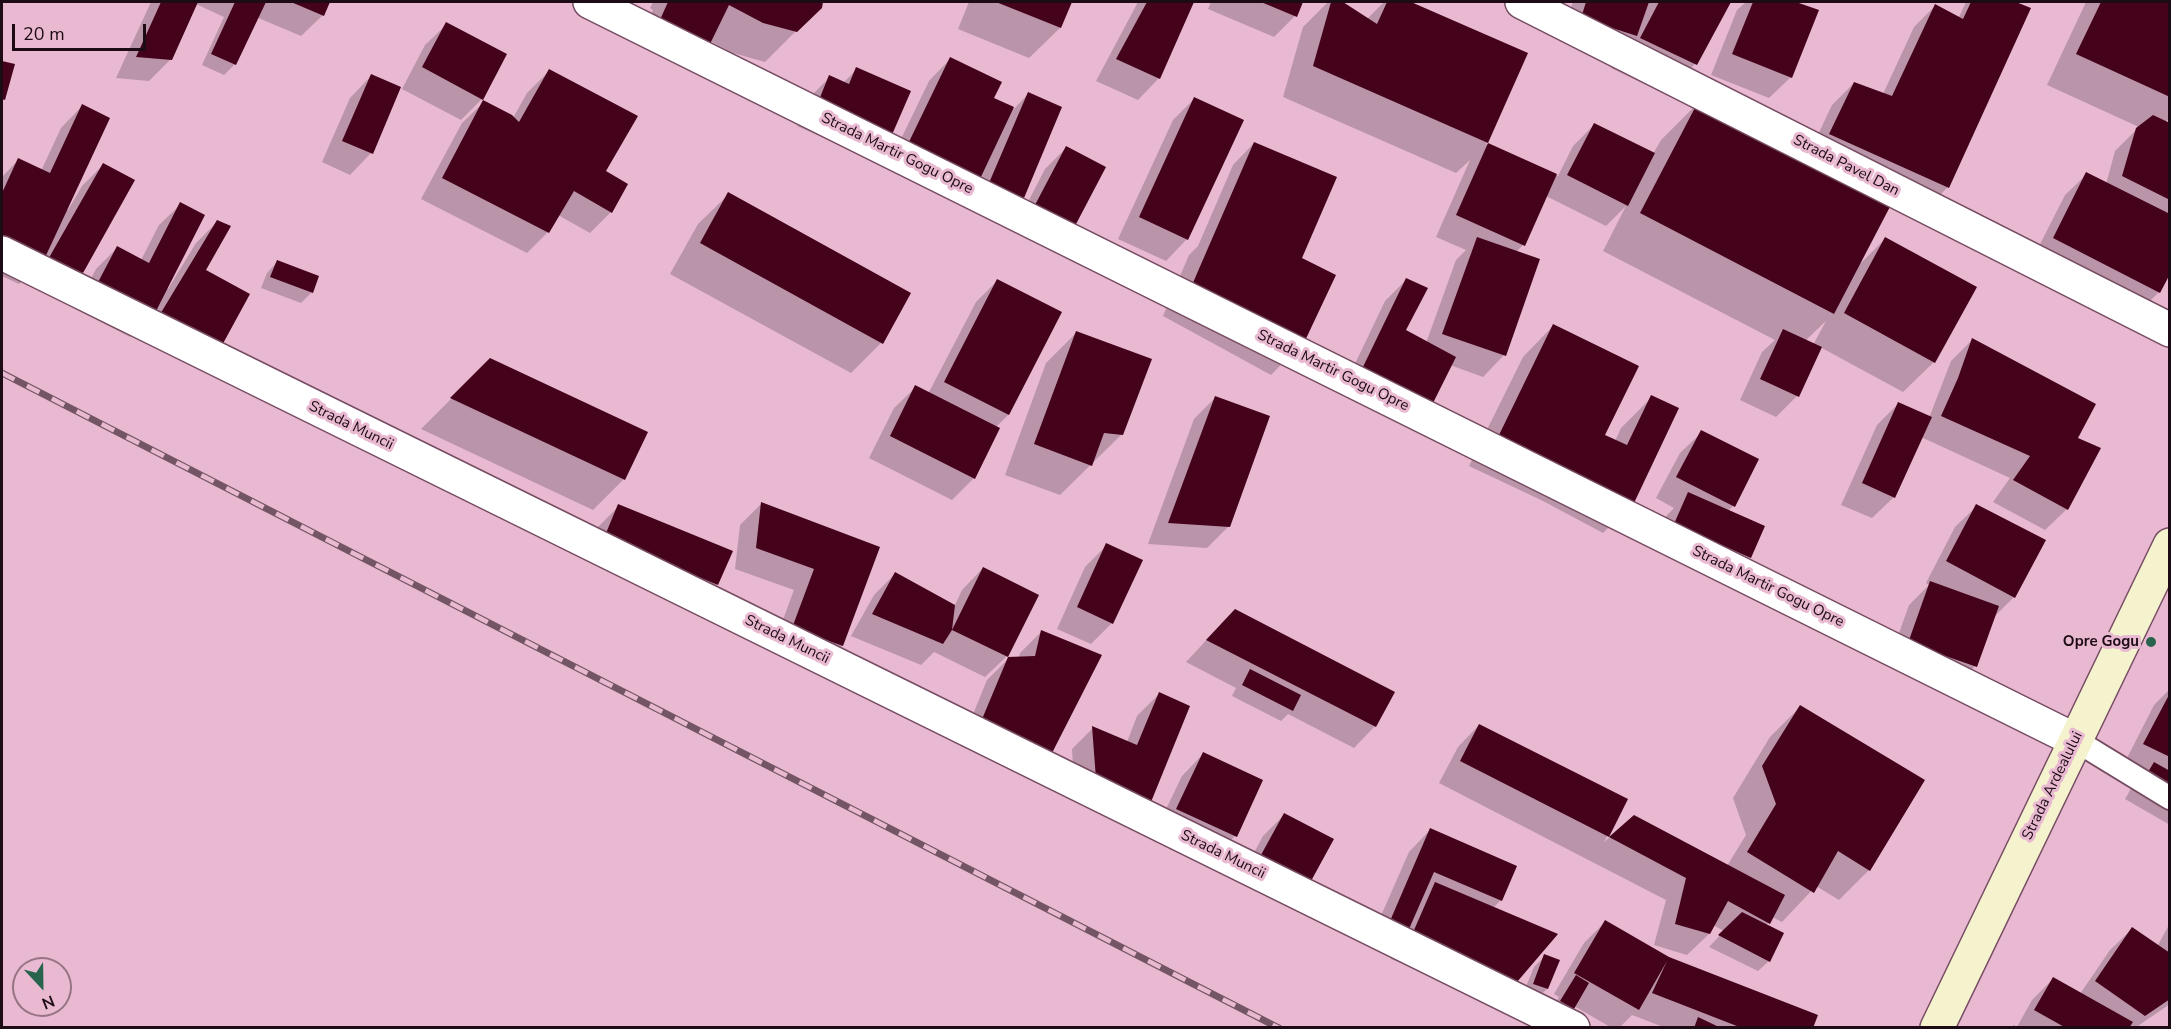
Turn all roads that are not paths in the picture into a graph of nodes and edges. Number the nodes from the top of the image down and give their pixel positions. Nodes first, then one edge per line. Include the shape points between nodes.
1 (590, 2) edge
2 (1522, 2) edge
3 (2, 254) edge
4 (2169, 330) edge
5 (2169, 545) edge
6 (2075, 740) junction
7 (2169, 798) edge
8 (1573, 1028) edge
9 (1938, 1028) edge

1 - 6 street, Strada Martir Gogu Opre
2 - 4 street, Strada Pavel Dan
3 - 8 street, Strada Muncii
5 - 6 street, Strada Ardealului
6 - 7 lane
6 - 9 street, Strada Ardealului

